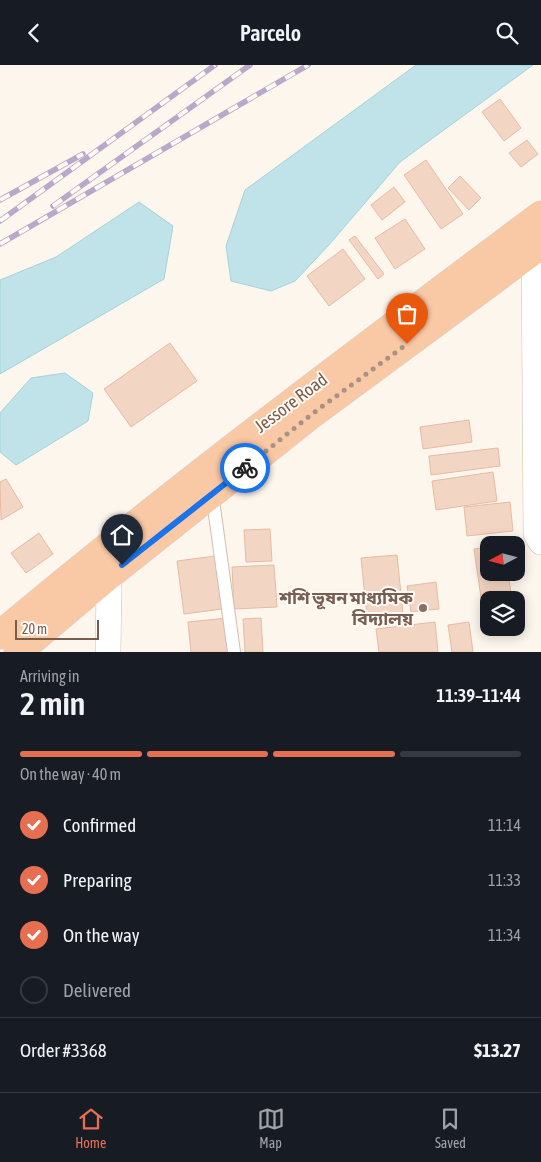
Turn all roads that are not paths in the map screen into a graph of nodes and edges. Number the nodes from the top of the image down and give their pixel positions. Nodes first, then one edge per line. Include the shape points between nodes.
1 (541, 215) edge
2 (537, 248) edge
3 (212, 493) junction
4 (541, 542) edge
5 (107, 577) junction
6 (0, 635) edge
7 (18, 652) edge
8 (108, 652) edge
9 (234, 652) edge

1 - 6 highway, Jessore Road via 294,400 96,554
2 - 3 highway, Jessore Road via 312,414
2 - 4 street via 536,534
3 - 5 highway, Jessore Road
3 - 9 lane
5 - 7 highway, Jessore Road
5 - 8 street

